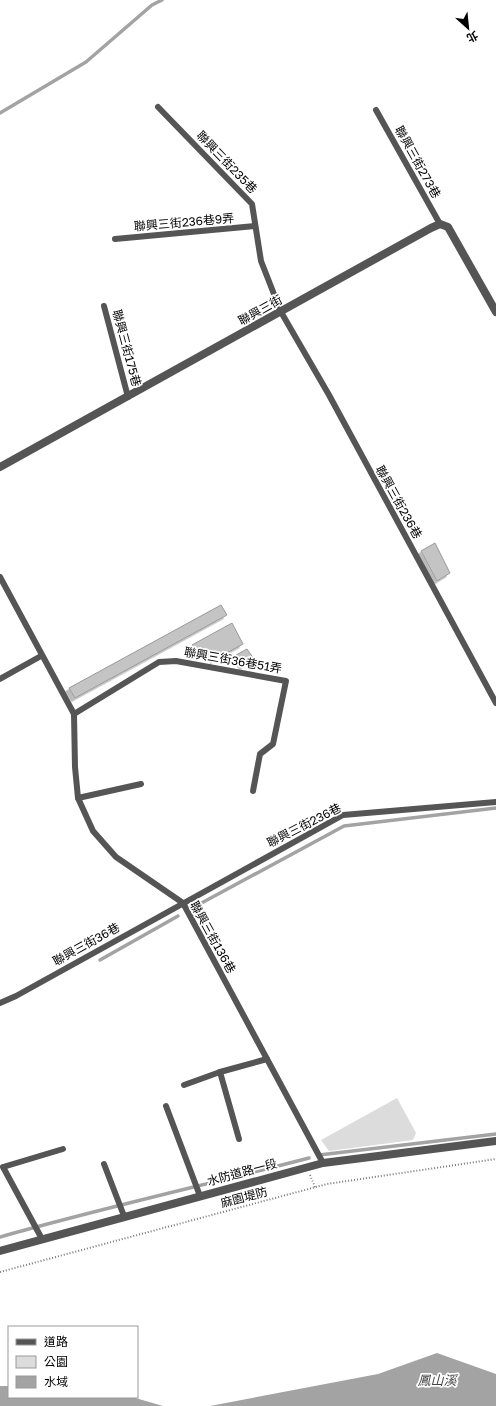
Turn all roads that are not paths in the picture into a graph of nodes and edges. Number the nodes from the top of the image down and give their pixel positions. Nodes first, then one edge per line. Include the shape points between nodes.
1 (158, 106) dead end
2 (376, 110) dead end
3 (440, 224) junction
4 (255, 226) junction
5 (115, 239) dead end
6 (104, 306) dead end
7 (281, 312) junction
8 (496, 312) edge
9 (128, 397) junction
10 (0, 468) edge
11 (0, 577) edge
12 (41, 656) junction
13 (0, 679) edge
14 (496, 703) edge
15 (74, 714) junction
16 (141, 784) dead end
17 (253, 791) dead end
18 (78, 798) junction
19 (496, 802) edge
20 (183, 903) junction
21 (0, 1003) edge
22 (267, 1059) junction
23 (220, 1072) junction
24 (184, 1085) dead end
25 (166, 1106) dead end
26 (239, 1139) dead end
27 (496, 1141) edge
28 (63, 1149) dead end
29 (323, 1163) junction
30 (104, 1164) dead end
31 (200, 1194) junction
32 (123, 1213) junction
33 (40, 1235) junction
34 (0, 1251) edge

1 - 4 lane, 聯興三街235巷 via 252,204
2 - 3 lane, 聯興三街273巷
3 - 7 street, 聯興三街
3 - 8 street via 448,228
4 - 5 lane, 聯興三街236巷9弄
4 - 7 lane, 聯興三街235巷 via 261,261
6 - 9 lane, 聯興三街175巷
7 - 9 street, 聯興三街
7 - 14 lane, 聯興三街236巷
9 - 10 street, 聯興三街
11 - 12 lane, 聯興三街136巷
12 - 13 lane
12 - 15 lane, 聯興三街136巷
15 - 17 lane, 聯興三街36巷51弄 via 159,662 176,661 286,681 273,744 260,754
15 - 18 lane, 聯興三街136巷
16 - 18 lane
18 - 20 lane, 聯興三街136巷 via 93,830 116,857
19 - 20 lane, 聯興三街236巷 via 343,815
20 - 21 lane, 聯興三街36巷
20 - 22 lane, 聯興三街136巷
22 - 23 lane
22 - 29 lane, 聯興三街136巷
23 - 24 lane
23 - 26 lane
25 - 31 lane
27 - 29 street, 水防道路一段
28 - 33 lane via 3,1167
29 - 31 street, 水防道路一段
30 - 32 lane
31 - 32 street, 水防道路一段
32 - 33 street, 水防道路一段
33 - 34 street, 水防道路一段

